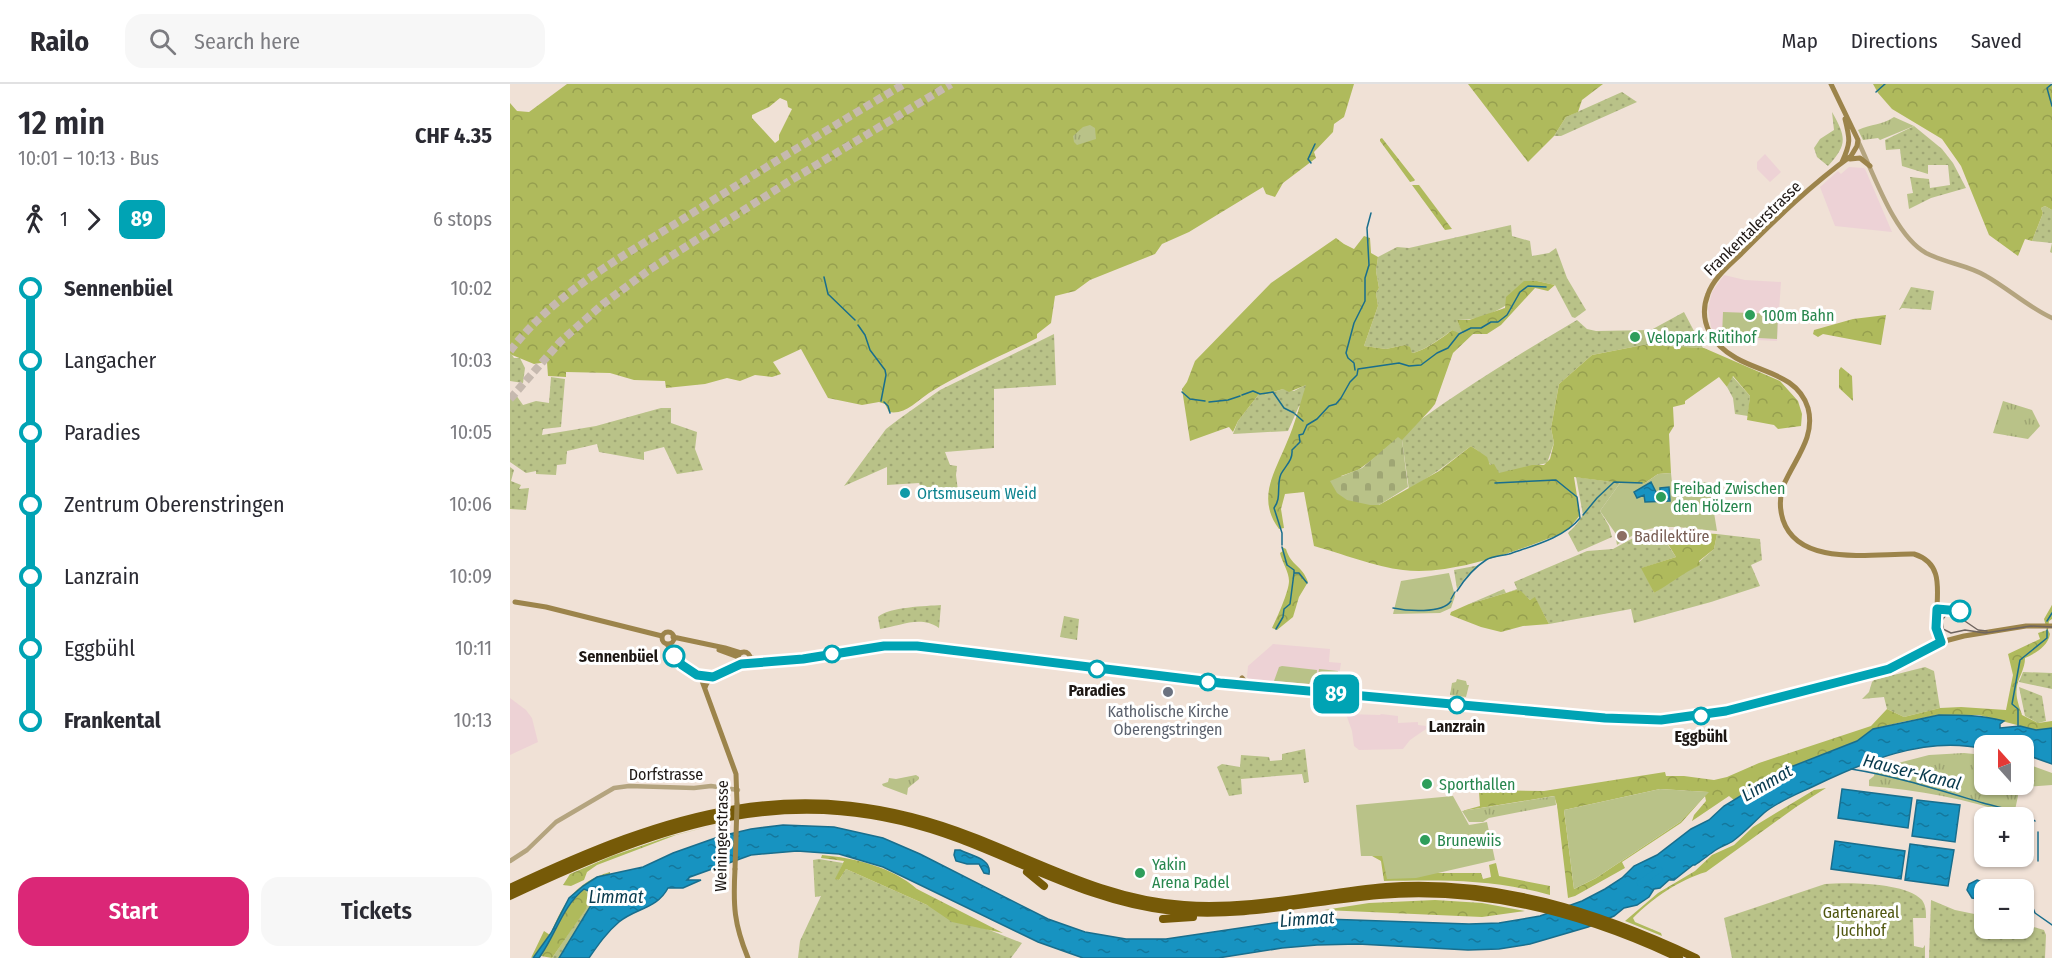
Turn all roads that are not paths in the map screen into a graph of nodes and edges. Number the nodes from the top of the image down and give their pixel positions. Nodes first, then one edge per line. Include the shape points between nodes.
1 (1831, 84) edge
2 (1844, 112) junction
3 (1858, 140) junction
4 (1849, 144) junction
5 (1840, 164) junction
6 (1870, 166) junction
7 (2052, 318) edge
8 (513, 601) edge
9 (2052, 626) edge
10 (662, 636) junction
11 (673, 639) junction
12 (1941, 642) junction
13 (667, 644) junction
14 (740, 655) junction
15 (746, 661) junction
16 (697, 675) junction
17 (1242, 678) dead end
18 (706, 680) junction
19 (1249, 686) junction
20 (705, 690) junction
21 (738, 790) junction
22 (994, 853) junction
23 (510, 861) edge
24 (568, 865) junction
25 (1044, 886) dead end
26 (510, 888) edge
27 (510, 896) edge
28 (1331, 901) junction
29 (1163, 919) dead end
30 (748, 958) edge
31 (1679, 958) edge
32 (1696, 958) edge

1 - 2 main road
2 - 3 main road
2 - 4 main road
3 - 4 main road
3 - 5 main road, Frankentalerstrasse via 1851,156
3 - 6 street
4 - 5 main road, Frankentalerstrasse
5 - 6 main road via 1858,158
5 - 12 main road, Frankentalerstrasse via 1720,275 1707,297 1706,322 1712,338 1725,352 1790,383 1806,404 1808,435 1781,492 1781,513 1791,534 1805,546 1825,553 1921,556 1937,574 1936,628
6 - 7 street via 1897,223 1911,242 1935,257 1985,275
8 - 10 main road
9 - 12 main road via 1977,633
10 - 11 main road via 668,632
10 - 13 main road, Weiningerstrasse
11 - 13 main road
11 - 14 main road via 734,650
12 - 19 main road via 1889,669 1684,718 1645,720
13 - 16 main road, Weiningerstrasse via 677,661
14 - 15 main road
14 - 15 main road via 747,653
15 - 18 main road
15 - 19 main road via 917,646
16 - 18 main road
16 - 20 main road, Weiningerstrasse
17 - 19 main road
18 - 20 main road
20 - 21 main road, Weiningerstrasse via 733,764
21 - 23 street, Dorfstrasse via 711,786 614,788 556,822
21 - 30 main road, Weiningerstrasse, bridge via 735,920
22 - 24 highway via 934,830 888,818 837,811 784,810 734,815 677,828
22 - 25 highway
22 - 28 highway via 1089,892 1158,909 1239,912
24 - 26 highway
24 - 27 highway
24 - 32 highway via 640,832 695,816 754,806 816,804 867,808 928,821 1089,885 1156,902 1235,905 1413,886 1486,890 1597,916
28 - 29 highway via 1239,916
28 - 31 highway via 1424,892 1529,904 1609,929

